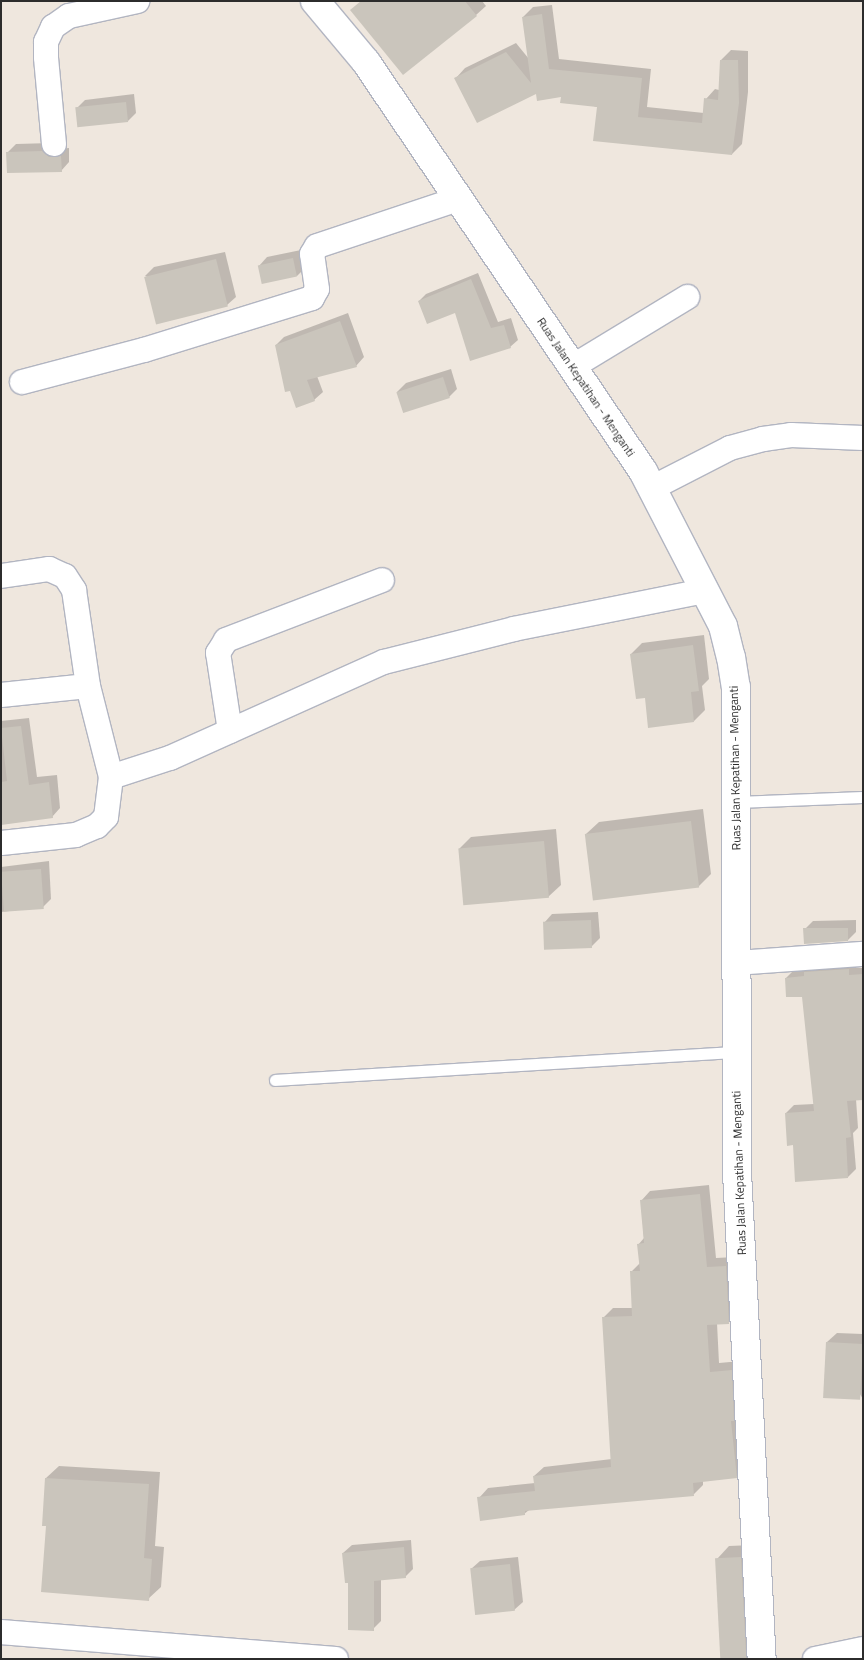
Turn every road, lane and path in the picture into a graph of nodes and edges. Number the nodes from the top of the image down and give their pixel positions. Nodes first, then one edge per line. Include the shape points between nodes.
1 (137, 1) edge
2 (315, 1) edge
3 (54, 144) dead end
4 (458, 199) junction
5 (687, 297) dead end
6 (572, 367) junction
7 (22, 382) dead end
8 (863, 438) edge
9 (652, 488) junction
10 (1, 576) edge
11 (382, 580) dead end
12 (704, 591) junction
13 (88, 686) junction
14 (1, 696) edge
15 (230, 731) junction
16 (111, 777) junction
17 (863, 797) edge
18 (736, 802) junction
19 (1, 843) edge
20 (863, 954) edge
21 (736, 963) junction
22 (736, 1052) junction
23 (275, 1080) dead end
24 (1, 1632) edge
25 (863, 1649) edge
26 (336, 1659) edge
27 (762, 1659) edge
28 (815, 1659) edge

1 - 3 street via 69,16 53,27 46,42 46,56
2 - 4 main road, Ruas Jalan Kepatihan - Menganti via 366,62
4 - 6 main road, Ruas Jalan Kepatihan - Menganti
4 - 7 street via 317,246 312,254 317,290 312,298 144,350
5 - 6 street
6 - 9 main road, Ruas Jalan Kepatihan - Menganti
8 - 9 street via 790,435 763,439 730,448
9 - 12 main road, Ruas Jalan Kepatihan - Menganti
10 - 13 street via 49,569 65,576 74,590
11 - 15 street via 226,640 218,653
12 - 15 street via 514,629 384,662
12 - 18 main road, Ruas Jalan Kepatihan - Menganti via 723,626 736,687
13 - 14 street
13 - 16 street
15 - 16 street via 170,758
16 - 19 street via 106,817 97,826 76,835
17 - 18 lane
18 - 21 main road, Ruas Jalan Kepatihan - Menganti
20 - 21 street
21 - 22 main road, Ruas Jalan Kepatihan - Menganti
22 - 23 lane
22 - 27 main road, Ruas Jalan Kepatihan - Menganti via 736,1172
24 - 26 street
25 - 28 street

